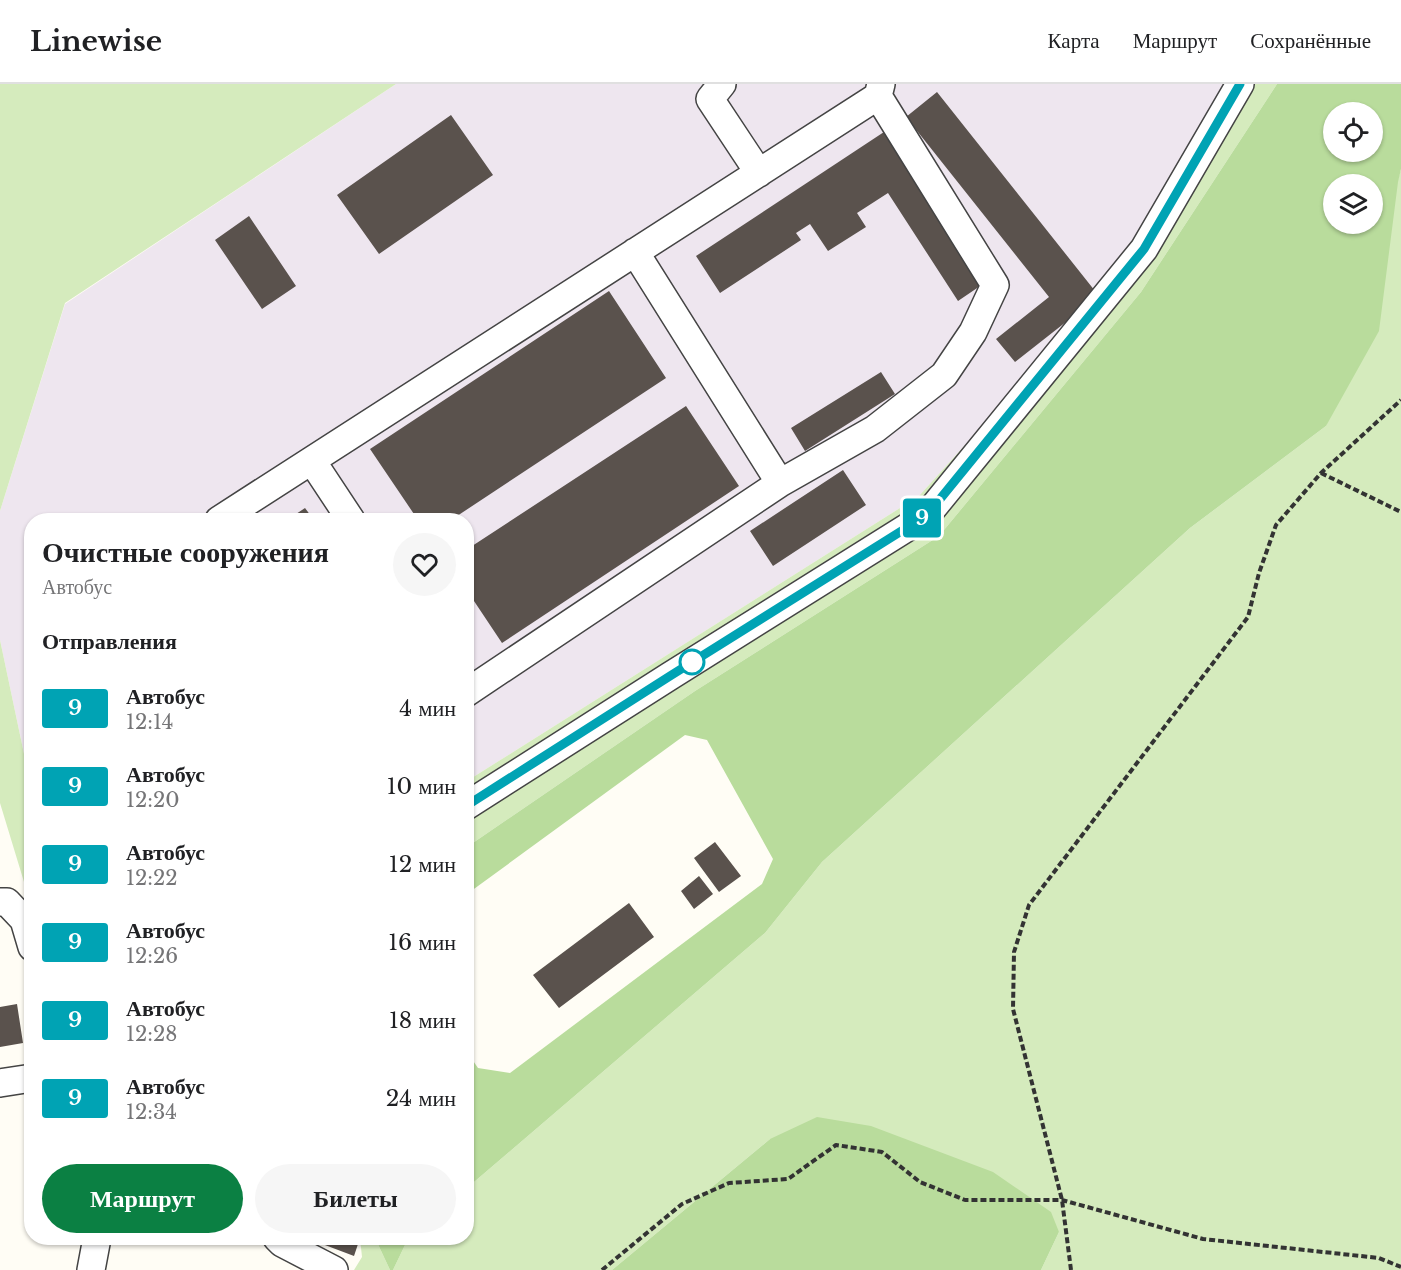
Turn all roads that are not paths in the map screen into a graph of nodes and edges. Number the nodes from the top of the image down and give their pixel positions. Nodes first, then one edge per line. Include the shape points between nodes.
1 (722, 84) edge
2 (1240, 84) edge
3 (880, 90) edge
4 (759, 173) junction
5 (635, 252) junction
6 (312, 461) junction
7 (780, 483) junction
8 (230, 513) edge
9 (346, 513) edge
10 (474, 688) edge
11 (474, 801) edge
12 (0, 902) edge
13 (24, 920) edge
14 (24, 1079) edge
15 (0, 1083) edge
16 (96, 1245) edge
17 (286, 1245) edge
18 (91, 1270) edge
19 (333, 1270) edge

1 - 4 street via 710,99
2 - 11 street via 1144,249 927,515
3 - 4 street
3 - 7 street via 995,285 974,332 944,375 875,429
4 - 5 street
5 - 6 street
5 - 7 street
6 - 8 street
6 - 9 street
7 - 10 street
12 - 13 street via 7,902
14 - 15 street
16 - 18 street
17 - 19 street

